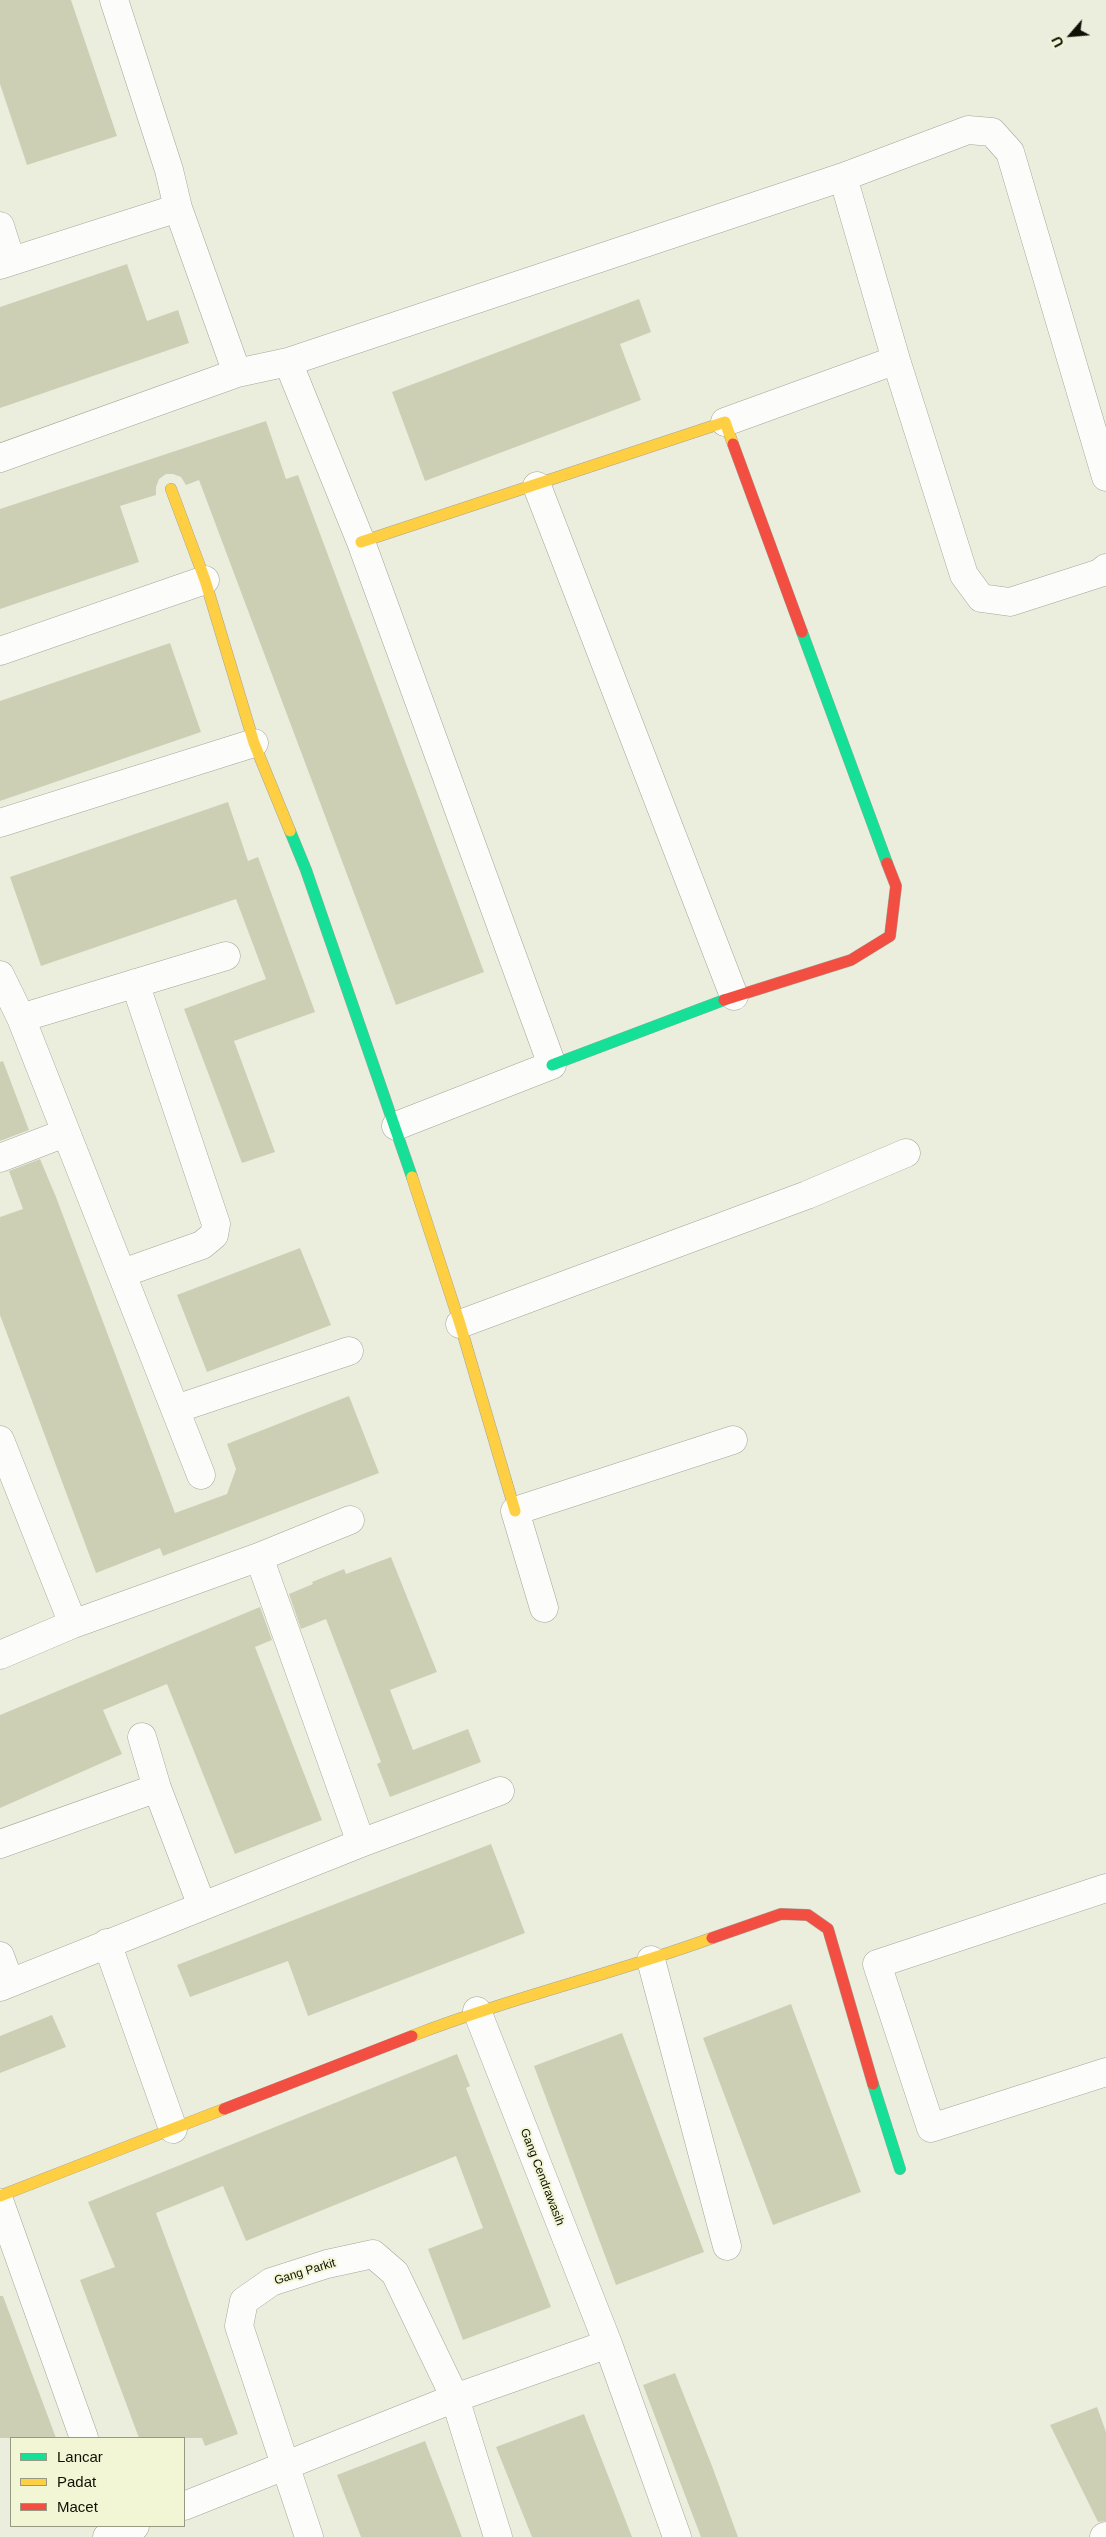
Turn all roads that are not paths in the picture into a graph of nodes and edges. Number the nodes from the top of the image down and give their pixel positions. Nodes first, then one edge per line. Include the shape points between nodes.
1 (114, 0) edge
2 (843, 177) junction
3 (178, 208) junction
4 (0, 226) edge
5 (6, 263) edge
6 (896, 360) junction
7 (288, 362) junction
8 (236, 373) junction
9 (725, 422) junction
10 (0, 458) edge
11 (1106, 477) edge
12 (537, 486) junction
13 (171, 489) dead end
14 (361, 542) junction
15 (1106, 568) edge
16 (205, 580) junction
17 (0, 651) edge
18 (254, 743) junction
19 (0, 823) edge
20 (226, 956) dead end
21 (0, 975) edge
22 (135, 983) junction
23 (734, 996) junction
24 (20, 1018) junction
25 (552, 1065) junction
26 (396, 1126) junction
27 (65, 1133) junction
28 (906, 1153) dead end
29 (0, 1158) edge
30 (123, 1273) junction
31 (460, 1324) junction
32 (349, 1351) dead end
33 (176, 1409) junction
34 (0, 1440) edge
35 (733, 1440) dead end
36 (201, 1475) dead end
37 (515, 1511) junction
38 (350, 1520) dead end
39 (259, 1558) junction
40 (544, 1608) dead end
41 (73, 1624) junction
42 (0, 1655) edge
43 (142, 1737) dead end
44 (158, 1788) junction
45 (500, 1791) dead end
46 (361, 1843) junction
47 (0, 1844) edge
48 (1106, 1888) edge
49 (202, 1906) junction
50 (107, 1943) junction
51 (0, 1956) edge
52 (651, 1960) junction
53 (5, 1985) edge
54 (477, 2011) junction
55 (1106, 2072) edge
56 (173, 2129) junction
57 (900, 2169) dead end
58 (0, 2196) edge
59 (0, 2203) edge
60 (727, 2246) dead end
61 (608, 2344) junction
62 (455, 2398) junction
63 (84, 2437) edge
64 (284, 2464) junction
65 (185, 2506) edge
66 (309, 2537) edge
67 (498, 2537) edge
68 (677, 2537) edge

1 - 3 street via 169,170
2 - 6 street
2 - 7 street
2 - 11 street via 968,130 992,132 1010,152
3 - 5 street
3 - 8 street
4 - 5 street
6 - 9 street
6 - 15 street via 964,575 981,598 1010,602 1100,573
7 - 8 street
7 - 14 street
8 - 10 street
9 - 12 street
9 - 23 street via 896,886 890,936 851,960
12 - 14 street
12 - 23 street
13 - 16 street
14 - 25 street
16 - 17 street
16 - 18 street
18 - 19 street
18 - 26 street via 306,870
20 - 22 street
21 - 24 street
22 - 24 street
22 - 30 street via 216,1224 214,1234 202,1244
23 - 25 street
24 - 27 street
25 - 26 street
26 - 31 street
27 - 29 street
27 - 30 street
28 - 31 street via 806,1195
30 - 33 street
31 - 37 street
32 - 33 street
33 - 36 street
34 - 41 street
35 - 37 street
37 - 40 street
38 - 39 street
39 - 41 street
39 - 46 street
41 - 42 street
43 - 44 street
44 - 47 street
44 - 49 street
45 - 46 street
46 - 49 street
48 - 55 street via 877,1964 931,2128
49 - 50 street
50 - 53 street
50 - 56 street
51 - 53 street
52 - 54 street
52 - 57 street via 781,1914 808,1915 828,1929
52 - 60 street
54 - 56 street
54 - 61 street, Gang Cendrawasih
56 - 58 street
59 - 63 street
61 - 62 street
61 - 68 street, Gang Cendrawasih
62 - 64 street
62 - 64 street, Gang Parkit via 394,2273 373,2254 326,2264 272,2282 244,2301 239,2326
62 - 67 street
64 - 65 street
64 - 66 street

